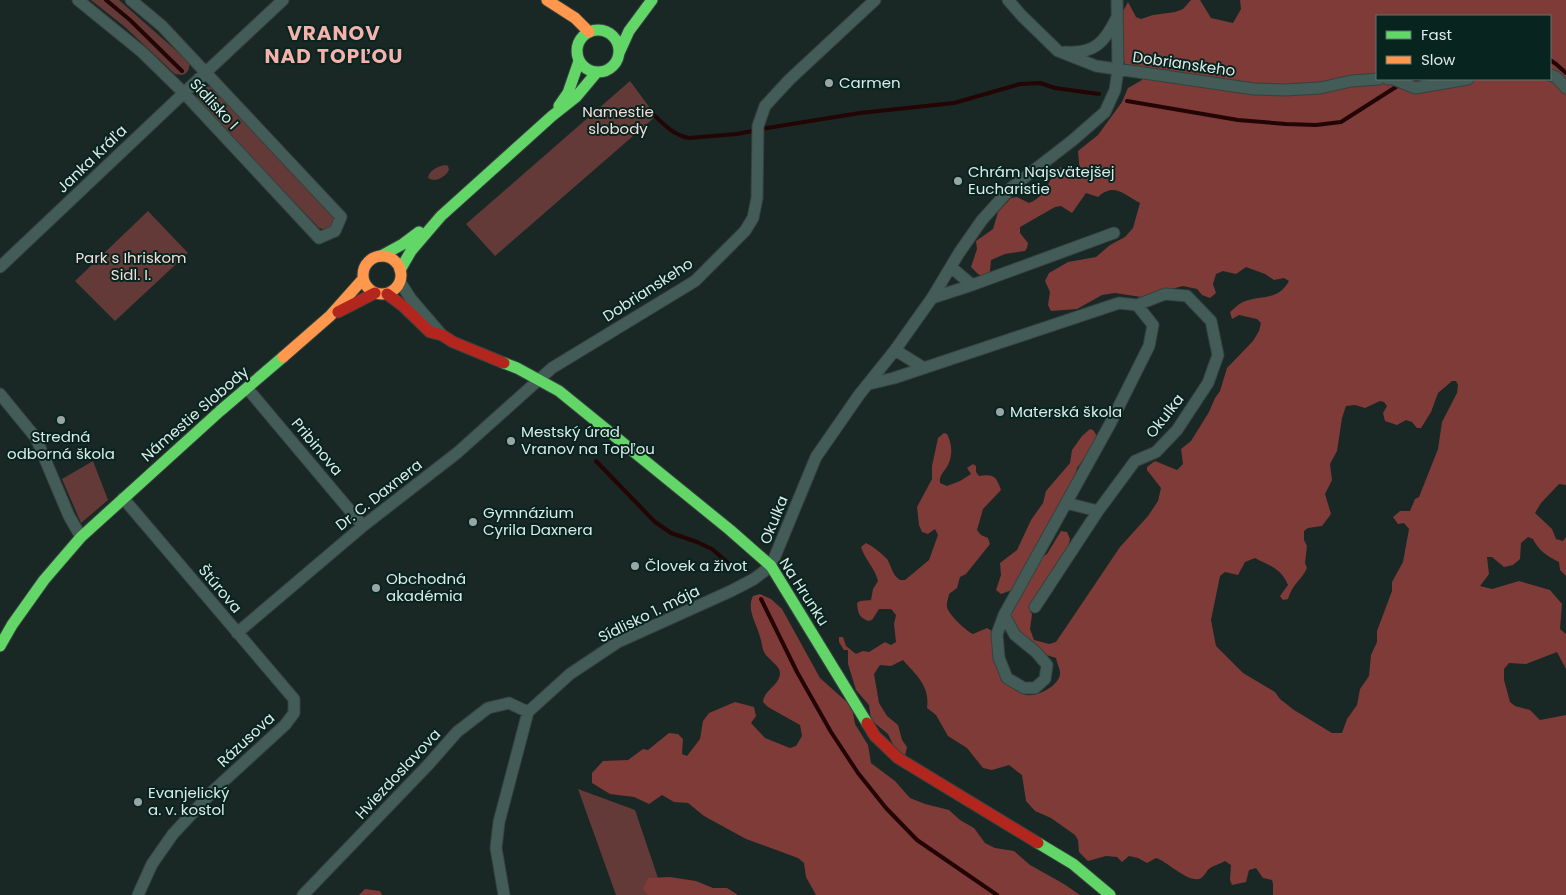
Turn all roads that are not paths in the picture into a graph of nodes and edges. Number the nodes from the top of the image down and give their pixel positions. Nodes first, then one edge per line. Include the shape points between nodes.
1 (78, 0) edge
2 (131, 0) edge
3 (284, 0) edge
4 (547, 0) edge
5 (652, 0) edge
6 (875, 0) edge
7 (1008, 0) edge
8 (1117, 0) edge
9 (558, 7) junction
10 (1118, 16) junction
11 (638, 17) junction
12 (589, 32) junction
13 (606, 32) junction
14 (577, 48) junction
15 (1058, 51) junction
16 (619, 53) junction
17 (579, 61) junction
18 (1118, 70) junction
19 (598, 72) junction
20 (205, 73) junction
21 (1551, 75) edge
22 (1376, 79) edge
23 (1395, 80) edge
24 (1462, 80) edge
25 (1566, 88) edge
26 (184, 93) junction
27 (552, 116) junction
28 (441, 216) junction
29 (1114, 234) dead end
30 (381, 256) junction
31 (0, 268) edge
32 (952, 268) junction
33 (400, 276) junction
34 (363, 279) junction
35 (972, 285) junction
36 (381, 293) junction
37 (932, 298) junction
38 (1138, 305) junction
39 (330, 316) junction
40 (442, 335) junction
41 (895, 350) junction
42 (924, 368) junction
43 (538, 380) junction
44 (869, 384) junction
45 (247, 388) junction
46 (0, 394) edge
47 (123, 498) junction
48 (1066, 503) junction
49 (1098, 511) junction
50 (363, 526) junction
51 (81, 537) junction
52 (772, 566) junction
53 (1035, 607) dead end
54 (1004, 615) junction
55 (237, 633) junction
56 (0, 646) edge
57 (294, 699) joint
58 (528, 712) junction
59 (138, 895) edge
60 (303, 895) edge
61 (504, 895) edge
62 (1110, 895) edge

1 - 26 street, Sídlisko I via 142,52
2 - 20 street, Sídlisko I via 162,26
3 - 20 street, Sídlisko I
4 - 9 street
5 - 11 street
6 - 43 street, Dobrianskeho via 765,106 758,126 757,198 753,218 745,232 695,281 552,368
7 - 15 street, Dobrianskeho
8 - 10 street, Okulka
9 - 12 street
9 - 14 street via 573,30
10 - 15 street via 1108,36 1093,49
10 - 18 street, Okulka
11 - 13 street
11 - 16 street
12 - 13 street
12 - 14 street
13 - 16 street via 616,40
14 - 17 street
15 - 18 street, Dobrianskeho via 1096,66
16 - 19 street via 609,69
17 - 19 street via 587,69
17 - 27 street via 568,93
18 - 22 street, Dobrianskeho via 1254,89 1320,88 1351,80
18 - 32 street, Okulka via 1106,112 1011,188 982,220
19 - 27 street via 576,98
20 - 26 street, Janka Kráľa
20 - 26 street, Sídlisko I via 341,217 334,231 319,238
21 - 25 street
23 - 24 street via 1414,88
26 - 31 street, Janka Kráľa
27 - 28 street
28 - 30 street
28 - 33 street via 410,251
29 - 35 street
30 - 33 street via 393,260
30 - 34 street via 369,261
32 - 35 street
32 - 37 street, Okulka
33 - 36 street via 397,287
33 - 40 street, Na Hrunku via 411,299
34 - 36 street via 365,285
34 - 39 street, Námestie Slobody
35 - 37 street
36 - 39 street, Námestie Slobody
36 - 40 street, Na Hrunku via 403,306 430,332
37 - 41 street, Okulka
38 - 42 street, Okulka via 1119,303
38 - 48 street via 1153,325 1149,346
38 - 49 street, Okulka via 1165,294 1187,296 1211,321 1218,355 1208,384 1177,430 1156,452 1135,462
39 - 45 street, Námestie Slobody
40 - 43 street, Na Hrunku
41 - 42 street
41 - 44 street, Okulka
42 - 44 street, Okulka
43 - 50 street, Dr. C. Daxnera via 457,453
43 - 52 street, Na Hrunku via 566,398
44 - 52 street, Okulka via 816,457
45 - 47 street, Námestie Slobody
45 - 50 street, Pribinova
46 - 51 street via 36,438
47 - 51 street, Námestie Slobody
47 - 55 street, Štúrova
48 - 49 street
48 - 54 street
49 - 53 street, Okulka
50 - 55 street, Dr. C. Daxnera
51 - 56 street, Námestie Slobody via 44,580
52 - 58 street, Sídlisko 1. mája via 731,591 618,642 570,674
52 - 62 street, Na Hrunku via 875,736 898,758 1073,864
54 - 54 street via 997,634 999,658 1007,678 1024,688 1035,688 1045,679 1047,665 1015,635
55 - 57 street, Štúrova
57 - 59 street, Rázusova via 294,713 285,725 214,790 173,834 152,864
58 - 60 street, Hviezdoslavova via 509,703 488,708 457,732
58 - 61 street via 499,822 496,848

